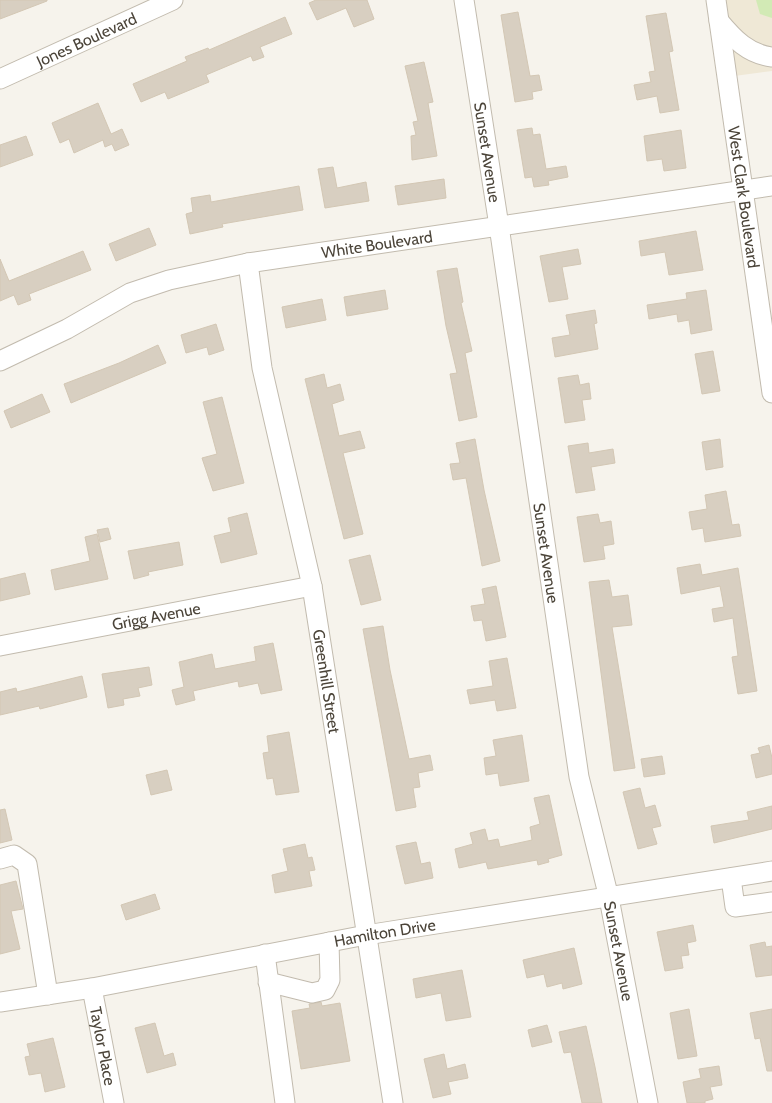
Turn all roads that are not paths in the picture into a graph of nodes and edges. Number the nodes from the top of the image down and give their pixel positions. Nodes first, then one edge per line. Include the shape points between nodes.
1 (173, 0) edge
2 (464, 0) edge
3 (716, 0) edge
4 (719, 21) junction
5 (772, 57) edge
6 (0, 79) edge
7 (772, 186) edge
8 (743, 190) junction
9 (499, 226) junction
10 (248, 263) junction
11 (0, 361) edge
12 (772, 393) edge
13 (312, 586) junction
14 (0, 646) edge
15 (0, 859) edge
16 (772, 871) edge
17 (731, 878) junction
18 (608, 898) junction
19 (772, 902) edge
20 (366, 935) junction
21 (329, 942) junction
22 (265, 954) junction
23 (268, 982) junction
24 (92, 988) junction
25 (48, 995) junction
26 (0, 1002) edge
27 (114, 1103) edge
28 (285, 1103) edge
29 (393, 1103) edge
30 (648, 1103) edge

1 - 6 street, Jones Boulevard
2 - 9 street, Sunset Avenue
3 - 4 street, West Clark Boulevard
4 - 5 street via 737,42 760,56
4 - 8 street, West Clark Boulevard
7 - 8 street, White Boulevard
8 - 9 street, White Boulevard
8 - 12 street, West Clark Boulevard
9 - 10 street, White Boulevard
9 - 18 street, Sunset Avenue via 579,777
10 - 11 street, White Boulevard via 169,280 130,294
10 - 13 street, Greenhill Street via 262,368
13 - 14 street, Grigg Avenue
13 - 20 street, Greenhill Street
15 - 25 street via 14,855 27,864
16 - 17 street, Hamilton Drive
17 - 18 street, Hamilton Drive
17 - 19 street via 735,907
18 - 20 street, Hamilton Drive
18 - 30 street, Sunset Avenue
20 - 21 street, Hamilton Drive
20 - 29 street, Greenhill Street
21 - 22 street, Hamilton Drive
21 - 23 street via 330,980 325,990 312,994
22 - 23 street
22 - 24 street, Hamilton Drive
23 - 28 street
24 - 25 street, Hamilton Drive
24 - 27 street, Taylor Place
25 - 26 street, Hamilton Drive

